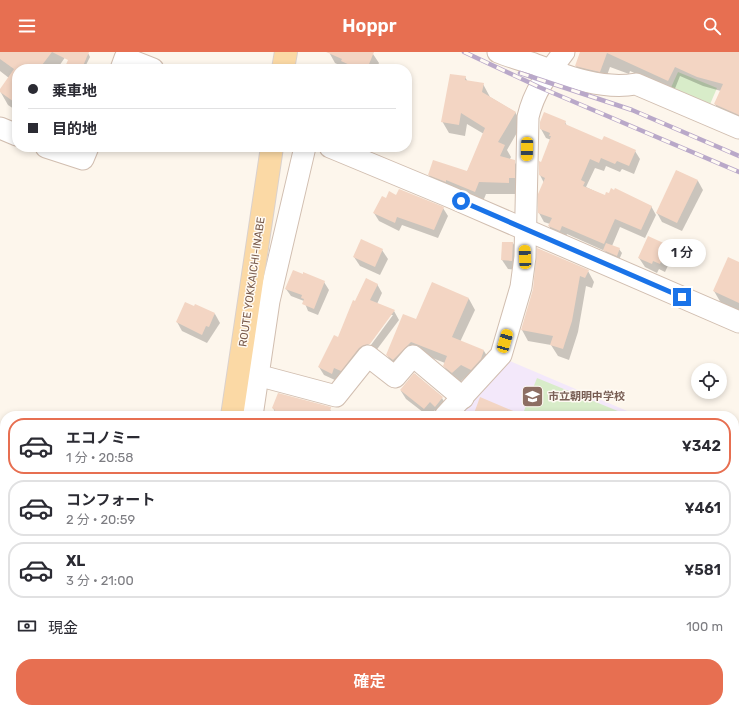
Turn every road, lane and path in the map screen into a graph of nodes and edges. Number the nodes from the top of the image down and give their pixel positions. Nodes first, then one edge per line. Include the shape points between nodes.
1 (286, 52) edge
2 (498, 52) edge
3 (564, 52) edge
4 (123, 64) edge
5 (140, 64) edge
6 (284, 64) edge
7 (550, 71) junction
8 (0, 128) edge
9 (739, 128) edge
10 (12, 134) edge
11 (61, 152) edge
12 (86, 152) edge
13 (271, 152) edge
14 (303, 152) edge
15 (342, 152) edge
16 (525, 228) junction
17 (739, 322) edge
18 (257, 375) junction
19 (463, 398) junction
20 (233, 411) edge
21 (253, 411) edge
22 (450, 411) edge

1 - 6 main road
2 - 7 street
3 - 7 street
4 - 5 street via 125,58
7 - 9 street via 603,86 636,84
7 - 16 street via 539,86 528,117
8 - 10 street
11 - 12 street via 83,159
13 - 20 main road, ROUTE YOKKAICHI-INABE
14 - 18 street via 278,259
15 - 16 street
16 - 17 street
16 - 19 street via 521,287 501,355
18 - 19 street via 336,396 368,356 395,377 413,356
18 - 21 street
19 - 22 street

